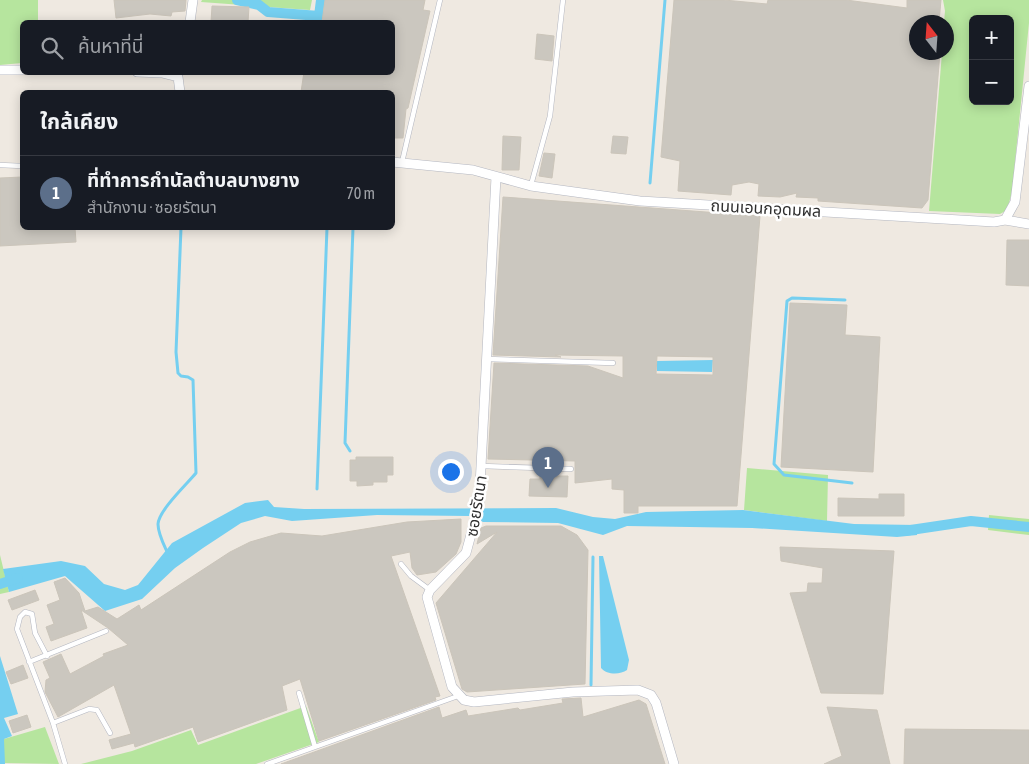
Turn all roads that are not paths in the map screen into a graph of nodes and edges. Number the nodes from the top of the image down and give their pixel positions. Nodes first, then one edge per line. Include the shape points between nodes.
1 (193, 0) edge
2 (440, 0) edge
3 (563, 0) edge
4 (190, 20) edge
5 (0, 70) edge
6 (20, 70) edge
7 (179, 75) edge
8 (1029, 86) edge
9 (180, 90) edge
10 (397, 162) edge
11 (0, 165) edge
12 (20, 166) edge
13 (496, 177) junction
14 (531, 186) junction
15 (1005, 220) junction
16 (1029, 224) edge
17 (487, 359) junction
18 (613, 363) dead end
19 (482, 466) junction
20 (571, 469) dead end
21 (401, 564) dead end
22 (430, 590) junction
23 (106, 631) dead end
24 (47, 656) junction
25 (29, 662) junction
26 (298, 693) dead end
27 (458, 696) junction
28 (53, 723) junction
29 (110, 732) dead end
30 (315, 747) junction
31 (65, 764) edge
32 (267, 764) edge
33 (674, 764) edge

1 - 4 street
2 - 10 lane
3 - 14 lane via 550,116
5 - 6 street
7 - 9 street
8 - 15 street via 1016,202
10 - 13 street, ถนนเอนกอุดมผล via 473,170
11 - 12 lane
13 - 14 street, ถนนเอนกอุดมผล
13 - 17 street, ซอยรัตนา
14 - 15 street, ถนนเอนกอุดมผล via 640,201 982,222
15 - 16 street, ถนนเอนกอุดมผล
17 - 18 lane
17 - 19 street, ซอยรัตนา
19 - 20 lane
19 - 22 street, ซอยรัตนา via 476,522 466,553
21 - 22 lane
22 - 27 street via 428,604 452,687
23 - 24 lane
24 - 25 lane
24 - 25 lane via 35,633 32,614 25,612 20,616 17,629
25 - 28 lane
26 - 30 lane
27 - 30 lane
27 - 33 street via 474,702 573,692 638,690 651,695 656,703
28 - 29 lane via 89,709 97,710
28 - 31 lane
30 - 32 lane

